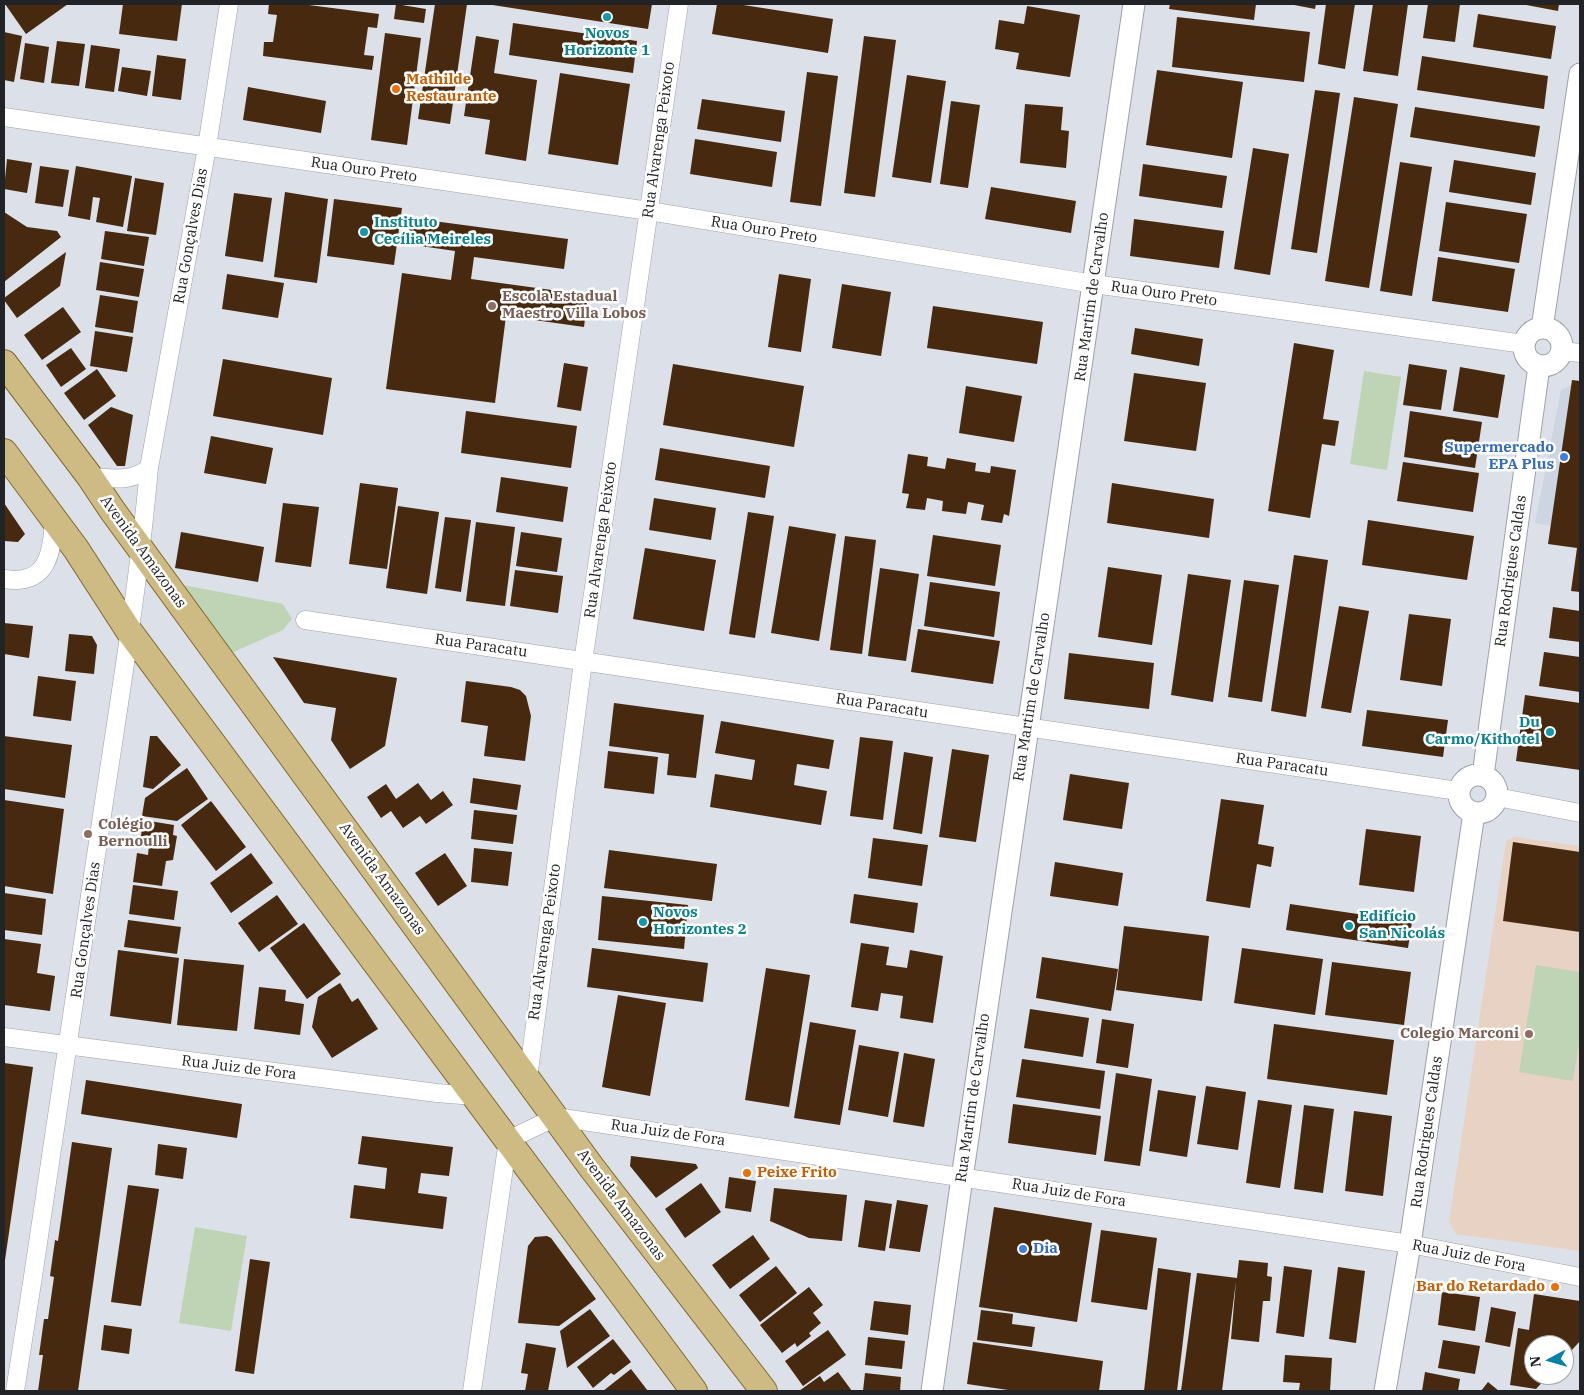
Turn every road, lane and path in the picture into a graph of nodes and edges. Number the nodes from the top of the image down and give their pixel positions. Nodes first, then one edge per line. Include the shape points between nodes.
1 (229, 4) edge
2 (679, 4) edge
3 (1134, 4) edge
4 (1580, 74) edge
5 (4, 117) edge
6 (207, 147) junction
7 (649, 210) junction
8 (1094, 284) junction
9 (1542, 328) junction
10 (1524, 344) junction
11 (1571, 352) edge
12 (4, 363) edge
13 (1539, 366) junction
14 (4, 452) edge
15 (149, 468) junction
16 (90, 477) junction
17 (54, 521) junction
18 (140, 547) junction
19 (4, 579) edge
20 (305, 620) dead end
21 (129, 631) junction
22 (583, 662) junction
23 (1027, 728) junction
24 (1483, 775) junction
25 (1458, 791) junction
26 (1497, 797) junction
27 (1474, 813) junction
28 (1580, 813) edge
29 (4, 1037) edge
30 (69, 1046) junction
31 (528, 1078) junction
32 (474, 1096) junction
33 (556, 1117) junction
34 (508, 1140) junction
35 (962, 1177) junction
36 (1410, 1244) junction
37 (1580, 1277) edge
38 (15, 1391) edge
39 (472, 1391) edge
40 (694, 1391) edge
41 (764, 1391) edge
42 (932, 1391) edge
43 (1385, 1391) edge

1 - 6 street, Rua Gonçalves Dias
2 - 7 street, Rua Alvarenga Peixoto
3 - 8 street, Rua Martim de Carvalho
4 - 9 street
5 - 6 street, Rua Ouro Preto
6 - 7 street, Rua Ouro Preto
6 - 15 street, Rua Gonçalves Dias
7 - 8 street, Rua Ouro Preto
7 - 22 street, Rua Alvarenga Peixoto
8 - 10 street, Rua Ouro Preto
8 - 23 street, Rua Martim de Carvalho
9 - 10 street via 1530,333
9 - 11 street via 1558,334 1562,345
10 - 13 street via 1526,356
11 - 13 street via 1560,356 1551,365
12 - 16 main road, Avenida Amazonas
13 - 24 street, Rua Rodrigues Caldas
14 - 17 main road
15 - 16 street via 130,479
15 - 18 street, Rua Gonçalves Dias
16 - 18 main road, Avenida Amazonas
17 - 19 street via 53,544 47,562 27,578
17 - 21 main road
18 - 21 street, Rua Gonçalves Dias
18 - 31 main road, Avenida Amazonas
20 - 22 street, Rua Paracatu
21 - 30 street, Rua Gonçalves Dias
21 - 32 main road
22 - 23 street, Rua Paracatu
22 - 31 street, Rua Alvarenga Peixoto
23 - 25 street, Rua Paracatu
23 - 35 street, Rua Martim de Carvalho
24 - 25 street via 1464,779
24 - 26 street via 1492,781
25 - 27 street via 1460,803
26 - 27 street via 1486,812
26 - 28 street
27 - 36 street, Rua Rodrigues Caldas
29 - 30 street, Rua Juiz de Fora
30 - 32 street, Rua Juiz de Fora
30 - 38 street, Rua Gonçalves Dias
31 - 33 main road, Avenida Amazonas
32 - 34 main road
33 - 34 street
33 - 35 street, Rua Juiz de Fora
33 - 41 main road, Avenida Amazonas
34 - 39 street
34 - 40 main road
35 - 36 street, Rua Juiz de Fora
35 - 42 street, Rua Martim de Carvalho
36 - 37 street, Rua Juiz de Fora
36 - 43 street, Rua Rodrigues Caldas

